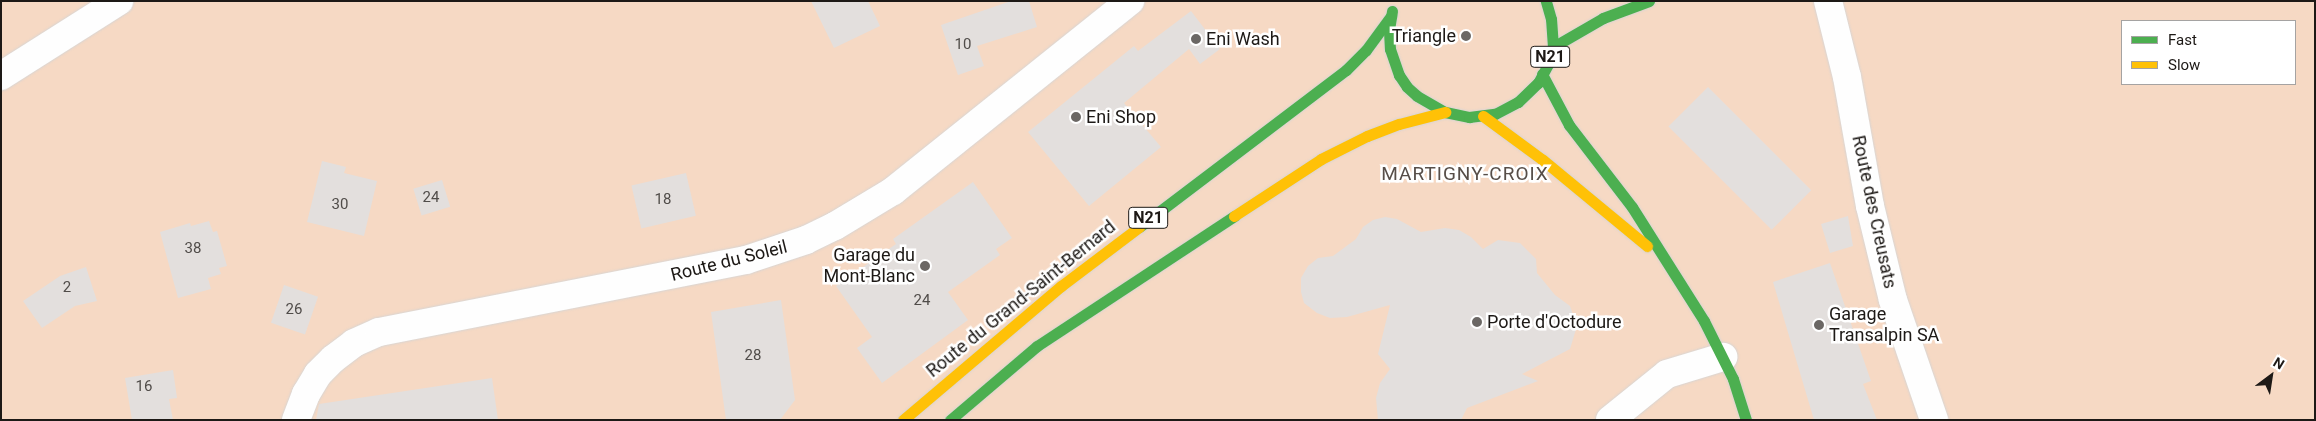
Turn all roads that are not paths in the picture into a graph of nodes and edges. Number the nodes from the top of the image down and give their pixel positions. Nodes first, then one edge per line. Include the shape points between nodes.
1 (119, 1) edge
2 (1130, 1) edge
3 (1395, 1) edge
4 (1546, 1) edge
5 (1649, 1) edge
6 (1828, 1) edge
7 (1391, 16) junction
8 (1553, 46) junction
9 (1542, 74) junction
10 (1, 76) edge
11 (1445, 112) junction
12 (1483, 116) junction
13 (1668, 263) junction
14 (1718, 345) junction
15 (296, 420) edge
16 (903, 420) edge
17 (950, 420) edge
18 (1610, 420) edge
19 (1746, 420) edge
20 (1934, 420) edge

1 - 10 street
2 - 15 street, Route du Soleil via 893,191 835,226 806,240 746,260 379,332 354,343 323,369 306,394
3 - 7 main road, Route du Grand-Saint-Bernard / N21
4 - 8 main road, Route du Grand-Saint-Bernard / N21
5 - 8 main road via 1603,18
6 - 20 street, Route des Creusats via 1847,77 1870,206 1893,300
7 - 11 main road, Route du Grand-Saint-Bernard / N21 via 1390,48 1399,75 1417,96
7 - 16 main road, Route du Grand-Saint-Bernard / N21 via 1366,50 1346,70 1068,280
8 - 9 main road, Route du Grand-Saint-Bernard / N21
9 - 12 main road, Route du Grand-Saint-Bernard / N21 via 1538,83 1518,102 1495,114
9 - 13 main road via 1569,125 1627,201
11 - 12 main road, Route du Grand-Saint-Bernard / N21
11 - 17 main road, Route du Grand-Saint-Bernard / N21 via 1366,136 1321,159 1037,346
12 - 13 main road via 1544,160
13 - 14 main road
14 - 18 street via 1667,374
14 - 19 main road

